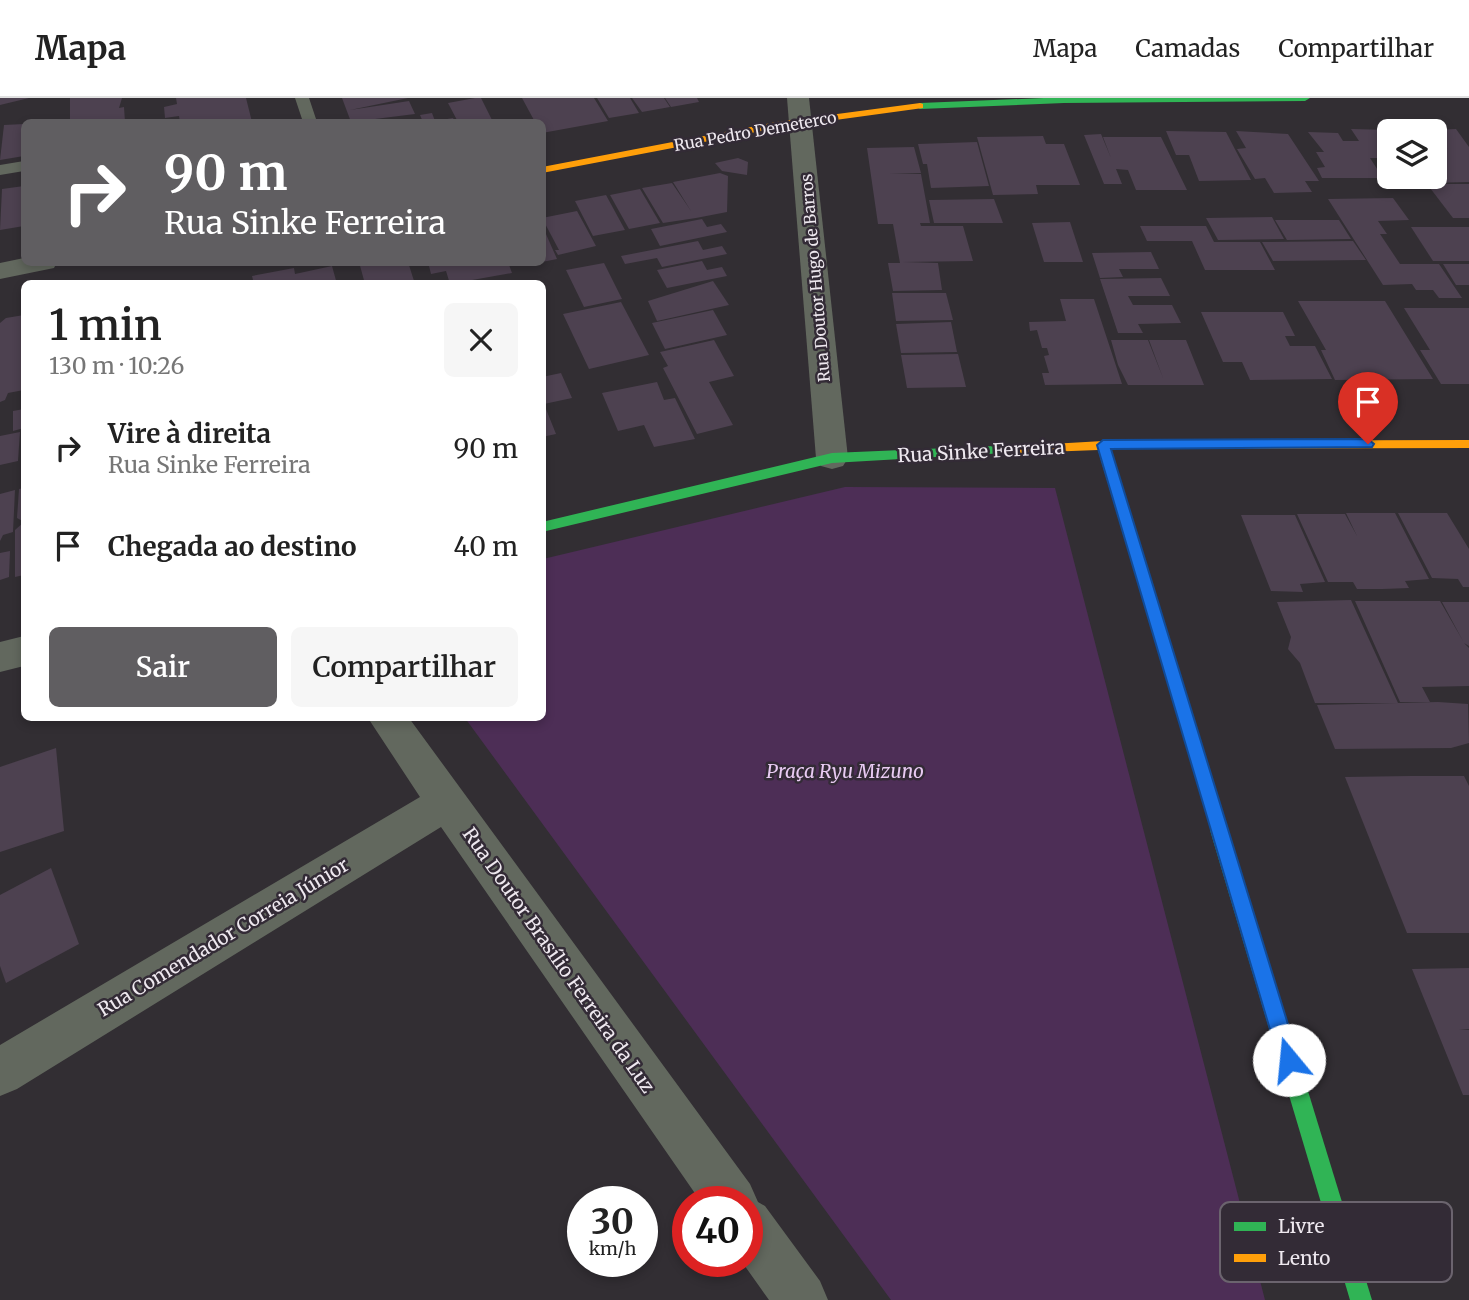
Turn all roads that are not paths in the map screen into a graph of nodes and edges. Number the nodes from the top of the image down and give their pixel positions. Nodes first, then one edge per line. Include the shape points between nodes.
1 (302, 98) edge
2 (1305, 98) edge
3 (799, 110) edge
4 (309, 119) edge
5 (21, 166) edge
6 (546, 169) edge
7 (0, 170) edge
8 (24, 266) edge
9 (0, 271) edge
10 (1469, 444) edge
11 (1103, 445) junction
12 (832, 458) junction
13 (546, 526) edge
14 (21, 652) edge
15 (0, 657) edge
16 (389, 721) edge
17 (447, 802) junction
18 (0, 1072) edge
19 (721, 1186) edge
20 (1332, 1202) edge
21 (763, 1247) edge
22 (1357, 1282) edge
23 (801, 1300) edge
24 (1362, 1300) edge

1 - 4 lane
2 - 3 street, Rua Pedro Demeterco via 977,102
3 - 6 street, Rua Pedro Demeterco
3 - 12 street, Rua Doutor Hugo de Barros
5 - 7 lane
8 - 9 street
10 - 11 street, Rua Sinke Ferreira
11 - 12 street, Rua Sinke Ferreira
11 - 20 street
12 - 13 street, Rua Sinke Ferreira
14 - 15 street
16 - 17 street, Rua Doutor Brasílio Ferreira da Luz
17 - 18 street, Rua Comendador Correia Júnior
17 - 19 street, Rua Doutor Brasílio Ferreira da Luz
21 - 23 street
22 - 24 street

